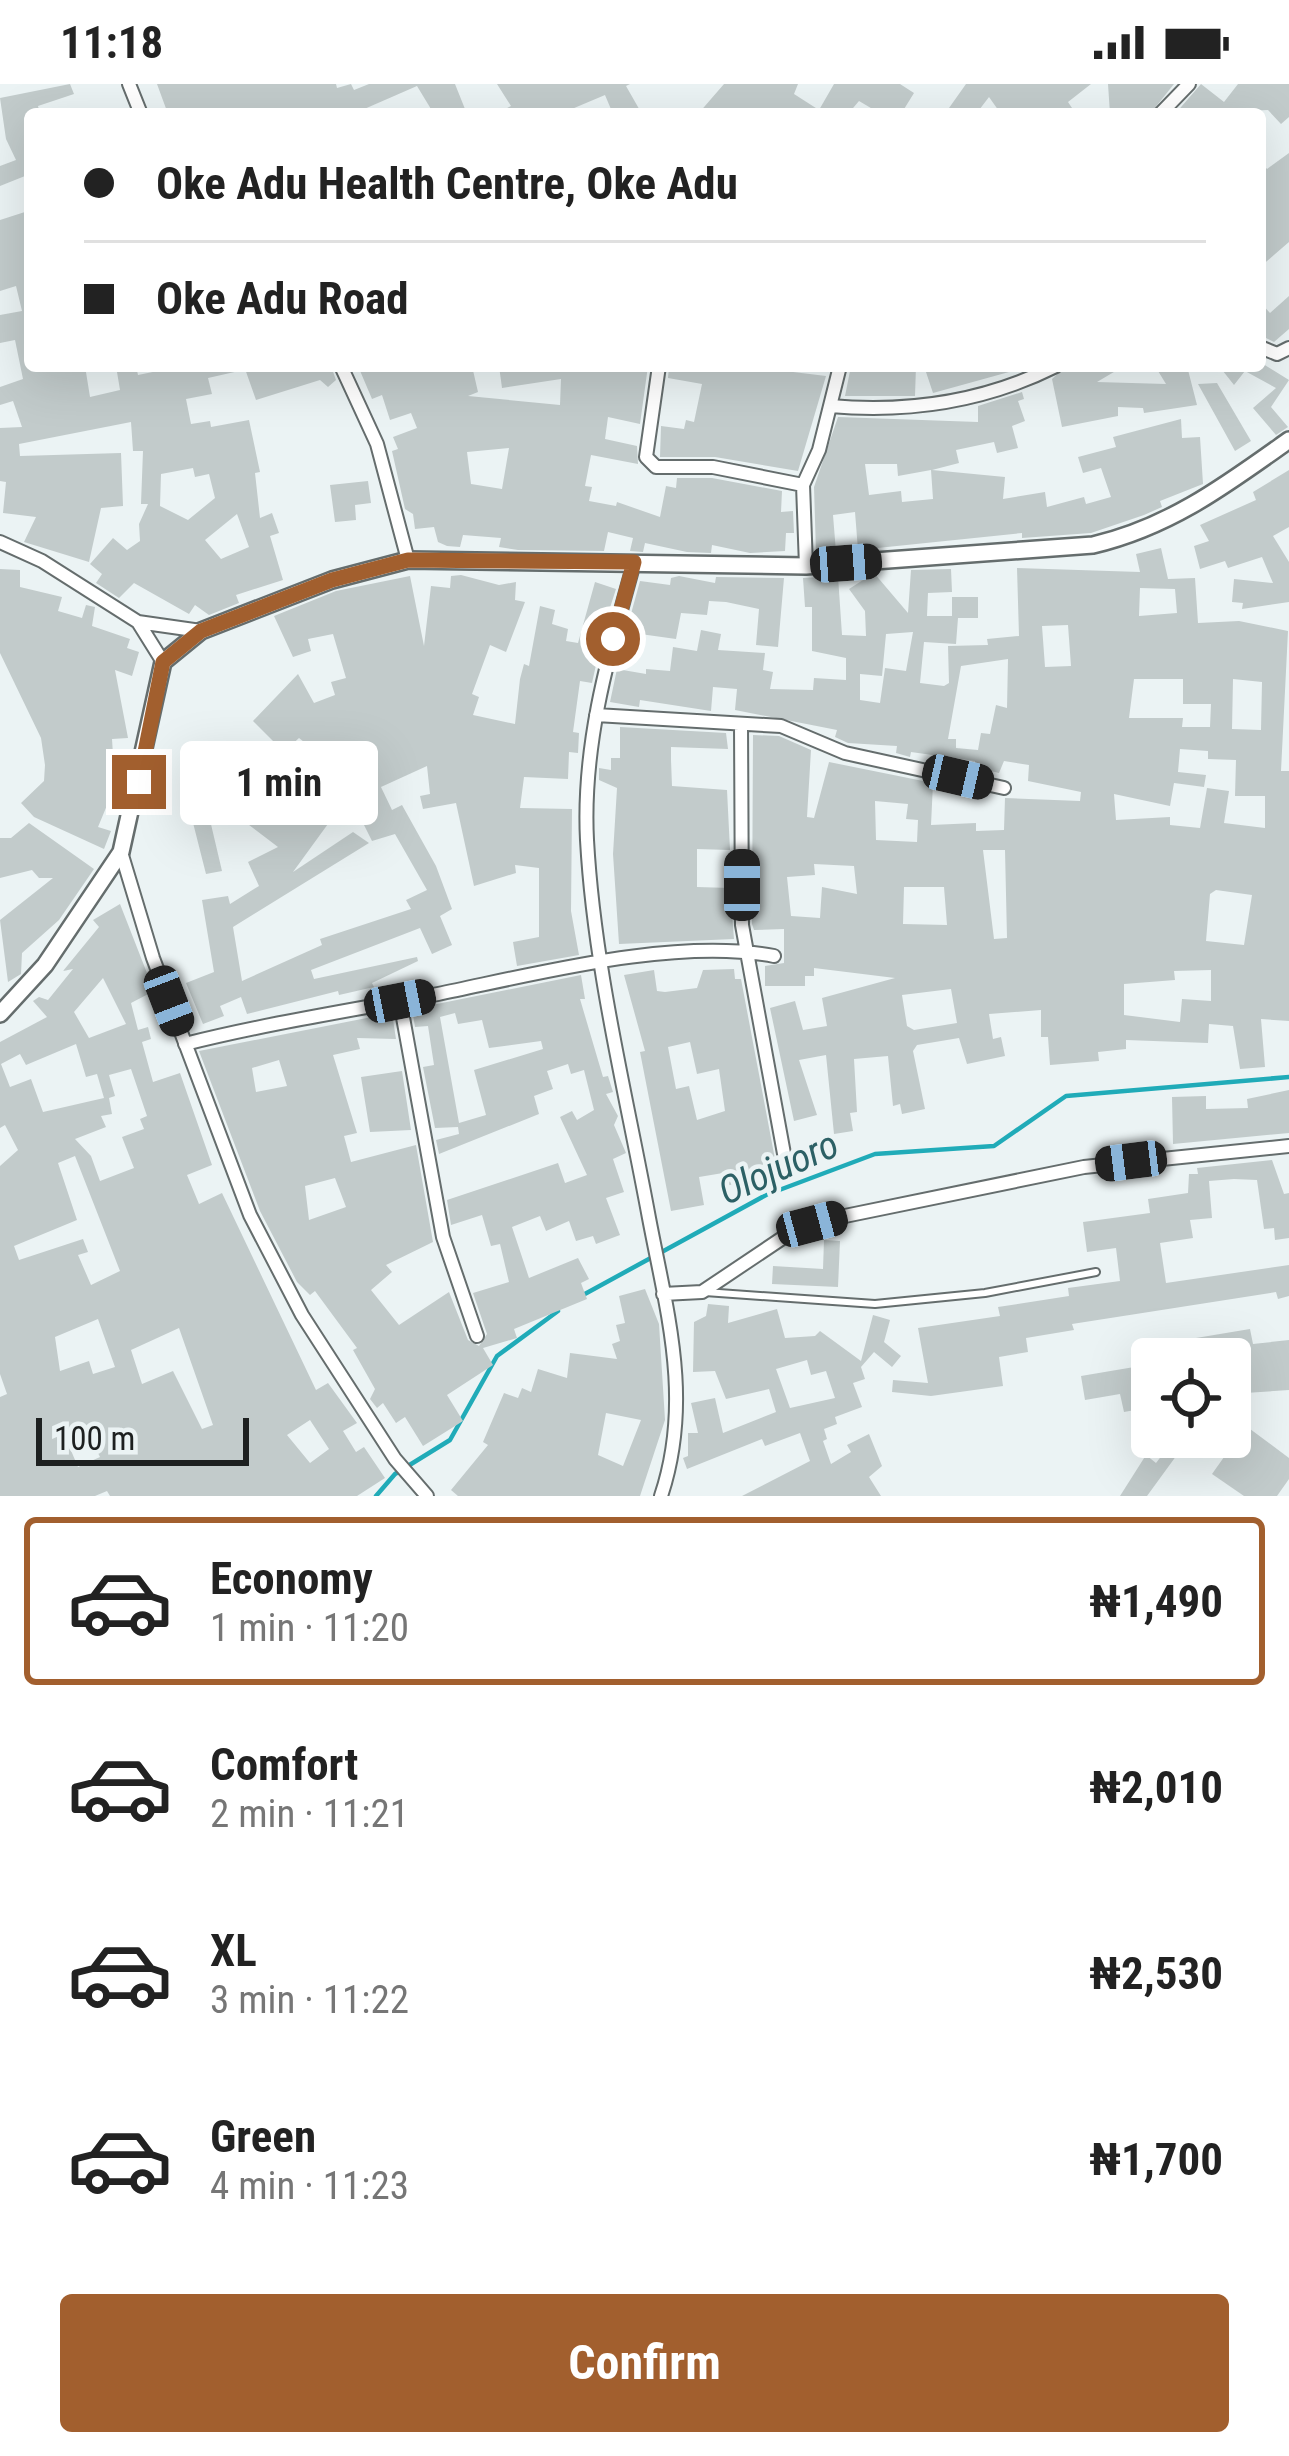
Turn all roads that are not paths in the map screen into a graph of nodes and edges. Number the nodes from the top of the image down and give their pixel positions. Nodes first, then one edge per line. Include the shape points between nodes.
1 (1189, 84) edge
2 (1166, 108) edge
3 (344, 372) edge
4 (658, 372) edge
5 (838, 372) edge
6 (1042, 372) edge
7 (830, 406) junction
8 (1289, 440) edge
9 (803, 485) junction
10 (0, 542) edge
11 (408, 560) junction
12 (634, 562) junction
13 (806, 566) junction
14 (138, 622) junction
15 (201, 631) junction
16 (163, 662) junction
17 (596, 715) junction
18 (740, 724) junction
19 (1004, 788) dead end
20 (121, 852) junction
21 (745, 950) junction
22 (774, 956) dead end
23 (601, 962) junction
24 (400, 1001) junction
25 (0, 1014) edge
26 (185, 1044) junction
27 (1289, 1146) edge
28 (787, 1171) dead end
29 (1096, 1271) dead end
30 (702, 1292) junction
31 (663, 1294) junction
32 (477, 1336) dead end
33 (423, 1493) edge
34 (661, 1496) edge

1 - 2 street
3 - 11 street via 377,444
4 - 9 street via 645,441 656,467 713,467
5 - 7 street
6 - 7 street via 996,392 911,410
7 - 9 street
8 - 13 street via 1196,506 1127,537 1046,551
9 - 13 street
10 - 14 street
11 - 12 street
11 - 15 street
12 - 13 street
12 - 17 street
14 - 15 street
14 - 16 street
15 - 16 street
16 - 20 street
17 - 18 street
17 - 23 street via 587,840
18 - 19 street via 781,727 845,753
18 - 21 street
20 - 25 street via 46,965
20 - 26 street
21 - 22 street
21 - 23 street
21 - 28 street
23 - 24 street
23 - 31 street
24 - 26 street
24 - 32 street via 443,1237
26 - 33 street via 238,1186 291,1296
27 - 30 street via 1084,1167 840,1217 784,1237
29 - 30 lane via 985,1294 874,1304
30 - 31 street
31 - 34 street via 680,1391

